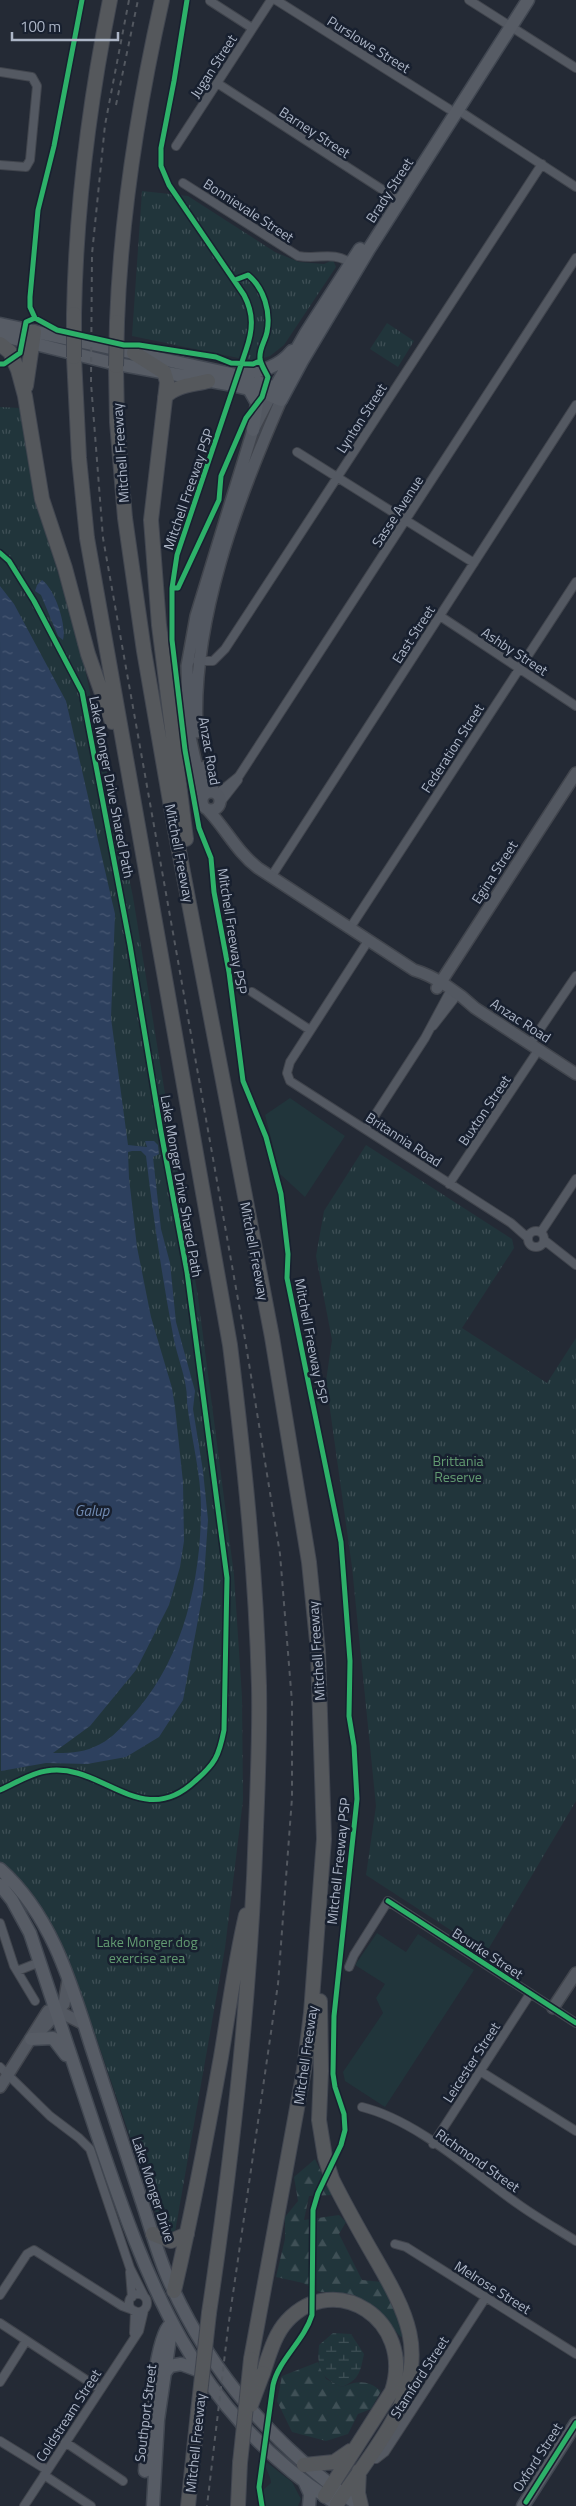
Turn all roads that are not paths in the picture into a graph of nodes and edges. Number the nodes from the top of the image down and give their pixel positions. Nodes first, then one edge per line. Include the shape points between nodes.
1 (110, 0) edge
2 (162, 0) edge
3 (271, 0) edge
4 (276, 0) edge
5 (469, 0) edge
6 (519, 0) edge
7 (528, 0) edge
8 (210, 1) edge
9 (508, 25) junction
10 (252, 28) junction
11 (576, 68) edge
12 (0, 72) edge
13 (217, 83) junction
14 (454, 110) junction
15 (176, 146) dead end
16 (542, 164) junction
17 (0, 165) edge
18 (183, 183) dead end
19 (576, 187) edge
20 (397, 199) junction
21 (576, 258) edge
22 (355, 266) junction
23 (0, 324) edge
24 (0, 335) edge
25 (33, 338) junction
26 (302, 340) junction
27 (0, 344) edge
28 (134, 353) junction
29 (164, 372) junction
30 (235, 377) junction
31 (208, 381) junction
32 (249, 389) junction
33 (278, 393) junction
34 (25, 396) junction
35 (165, 398) junction
36 (576, 405) edge
37 (253, 430) junction
38 (297, 452) dead end
39 (338, 477) junction
40 (406, 520) junction
41 (474, 563) junction
42 (576, 582) edge
43 (440, 616) junction
44 (193, 662) junction
45 (519, 669) junction
46 (576, 706) edge
47 (126, 761) junction
48 (576, 773) edge
49 (214, 800) junction
50 (271, 877) junction
51 (350, 928) junction
52 (368, 941) junction
53 (204, 974) junction
54 (576, 976) edge
55 (438, 985) junction
56 (252, 992) dead end
57 (451, 997) junction
58 (475, 1008) junction
59 (310, 1030) junction
60 (534, 1046) junction
61 (576, 1074) edge
62 (366, 1129) junction
63 (576, 1179) edge
64 (450, 1184) junction
65 (534, 1234) junction
66 (542, 1243) junction
67 (576, 1265) edge
68 (0, 1869) edge
69 (255, 1880) junction
70 (0, 1885) edge
71 (0, 1923) edge
72 (319, 1928) junction
73 (40, 1962) junction
74 (349, 1967) dead end
75 (16, 1971) junction
76 (576, 1973) edge
77 (68, 1980) junction
78 (530, 1994) junction
79 (35, 2001) dead end
80 (553, 2008) junction
81 (56, 2010) junction
82 (576, 2023) edge
83 (84, 2024) junction
84 (33, 2036) junction
85 (4, 2071) edge
86 (480, 2071) junction
87 (79, 2082) junction
88 (0, 2087) edge
89 (362, 2107) dead end
90 (576, 2131) edge
91 (433, 2144) junction
92 (152, 2234) junction
93 (187, 2234) junction
94 (576, 2241) edge
95 (395, 2244) dead end
96 (130, 2268) junction
97 (0, 2295) edge
98 (144, 2296) junction
99 (109, 2297) junction
100 (172, 2297) junction
101 (486, 2297) junction
102 (131, 2298) junction
103 (144, 2310) junction
104 (134, 2311) junction
105 (0, 2324) edge
106 (170, 2324) junction
107 (192, 2326) junction
108 (132, 2338) junction
109 (26, 2341) junction
110 (576, 2354) edge
111 (200, 2371) junction
112 (164, 2374) junction
113 (0, 2382) edge
114 (100, 2389) junction
115 (576, 2424) edge
116 (243, 2425) junction
117 (0, 2441) edge
118 (65, 2442) junction
119 (356, 2445) junction
120 (304, 2465) junction
121 (363, 2465) junction
122 (45, 2473) junction
123 (124, 2481) dead end
124 (305, 2483) junction
125 (333, 2500) edge
126 (24, 2506) edge
127 (91, 2506) edge
128 (145, 2506) edge
129 (153, 2506) edge
130 (188, 2506) edge
131 (238, 2506) edge
132 (309, 2506) edge
133 (361, 2506) edge
134 (523, 2506) edge

1 - 47 highway, Mitchell Freeway, bridge via 83,175 75,265 75,377 87,538
2 - 53 highway, Mitchell Freeway, bridge via 128,184 119,267 116,384 125,518 142,632 175,830
3 - 10 street, Jugan Street
4 - 14 street, Purslowe Street
5 - 9 street
6 - 9 main road, Brady Street
7 - 9 main road, Brady Street
8 - 10 street
9 - 11 street
9 - 14 main road, Brady Street
10 - 13 street, Jugan Street
12 - 17 street via 32,77 37,86 30,160 26,167
13 - 15 street, Jugan Street
13 - 20 street, Barney Street
14 - 16 street, Purslowe Street
14 - 20 main road, Brady Street
16 - 19 street, Purslowe Street
16 - 39 street, Lynton Street
18 - 22 street, Bonnievale Street via 298,256 335,255
20 - 22 main road, Brady Street
21 - 40 street, Sasse Avenue
22 - 26 main road, Brady Street
22 - 33 main road, Brady Street
23 - 25 main road
24 - 25 main road
25 - 28 main road
25 - 29 main road via 112,363
25 - 34 highway
26 - 30 main road via 274,366
26 - 33 main road, Brady Street
27 - 34 highway via 13,358
28 - 29 highway
28 - 30 main road
29 - 31 main road
29 - 35 highway
30 - 31 main road
30 - 32 main road
30 - 33 main road
31 - 35 highway via 171,391
32 - 33 main road
32 - 37 main road via 257,403
33 - 37 main road, Anzac Road
33 - 44 main road, Anzac Road via 221,562
34 - 47 highway via 41,497 65,568 88,654
35 - 53 highway via 151,520 155,587
36 - 41 street, East Street
37 - 44 main road, Anzac Road via 196,616
38 - 39 street
39 - 40 street
39 - 44 street, Lynton Street via 222,653 213,661
40 - 41 street
40 - 49 street, Sasse Avenue via 239,776
41 - 43 street, East Street
42 - 45 street, Federation Street
43 - 45 street, Ashby Street
43 - 50 street, East Street
44 - 49 main road, Anzac Road via 190,737
45 - 46 street, Ashby Street
45 - 51 street, Federation Street
47 - 69 highway, Mitchell Freeway via 230,1345 242,1447 253,1560 259,1688
48 - 55 main road, Egina Street
49 - 50 main road, Anzac Road via 222,825 244,856
50 - 51 main road, Anzac Road
51 - 52 main road, Anzac Road
52 - 55 main road, Anzac Road via 414,970 420,978
52 - 59 street
53 - 72 highway, Mitchell Freeway via 272,1337 310,1571 320,1684 324,1830
54 - 60 street, Buxton Street
55 - 57 main road, Anzac Road
55 - 58 main road, Anzac Road
56 - 59 street
57 - 58 main road, Anzac Road
57 - 62 street via 439,1022 431,1028
58 - 60 main road, Anzac Road
59 - 62 street, Britannia Road via 290,1062 287,1073 290,1081
60 - 61 main road, Anzac Road
60 - 64 street, Buxton Street
62 - 64 street, Britannia Road
63 - 65 street
64 - 65 street, Britannia Road
65 - 66 street
65 - 66 street, Britannia Road via 532,1245
66 - 67 street
68 - 77 main road, Lake Monger Drive via 22,1890 55,1943
69 - 93 highway via 236,1957
69 - 130 highway, Mitchell Freeway, bridge via 242,2061
70 - 73 main road via 25,1922
71 - 75 street
72 - 116 highway, Mitchell Freeway, bridge via 304,2070 251,2359
72 - 121 highway via 319,2120 322,2142 332,2179 402,2305 412,2340 412,2365 405,2394 395,2416
73 - 75 street
73 - 81 main road
74 - 78 street, Bourke Street via 388,1902
75 - 79 street
76 - 80 main road
77 - 81 main road via 67,1998
77 - 83 main road, Lake Monger Drive
78 - 80 street, Bourke Street
78 - 86 street, Leicester Street
80 - 82 street, Bourke Street
81 - 83 main road
81 - 84 main road via 48,2010
81 - 87 main road
83 - 92 main road, Lake Monger Drive
84 - 85 main road
84 - 87 main road via 55,2040
85 - 88 main road
85 - 96 street via 90,2149
86 - 90 street
86 - 91 street, Leicester Street
87 - 106 main road via 134,2238
89 - 91 street, Richmond Street via 385,2113
91 - 94 street, Richmond Street via 476,2171 517,2204
92 - 93 highway via 171,2241
92 - 100 main road, Lake Monger Drive
93 - 100 highway
95 - 101 street, Melrose Street via 406,2247
96 - 98 street
96 - 102 street
97 - 99 street via 26,2254 34,2250
98 - 102 street via 138,2294
98 - 103 street via 148,2304
99 - 102 street
99 - 104 street
100 - 106 main road, Southport Street
100 - 107 main road, Lake Monger Drive
101 - 110 street, Melrose Street
101 - 121 street, Stamford Street via 382,2456
102 - 104 street via 130,2305
103 - 104 street
103 - 108 street, Coldstream Street via 139,2331
104 - 108 street, Coldstream Street via 136,2326
105 - 109 street
106 - 107 main road
106 - 111 main road
106 - 112 main road, Southport Street
106 - 128 main road, Southport Street via 149,2418
107 - 120 main road, Lake Monger Drive via 236,2392
108 - 114 street, Coldstream Street
109 - 113 street
109 - 114 street
111 - 112 main road via 175,2365
111 - 124 main road via 268,2453
112 - 129 main road, Southport Street
114 - 118 street, Coldstream Street
115 - 134 main road, Oxford Street
116 - 119 highway, bridge via 283,2327 305,2307 333,2300 365,2309 374,2315 390,2334 397,2356 392,2391
116 - 131 highway, Mitchell Freeway, bridge
117 - 122 street
118 - 122 street, Coldstream Street
118 - 123 street
119 - 120 highway via 346,2456 334,2462
119 - 125 highway
120 - 125 main road, Lake Monger Drive
121 - 125 highway
121 - 133 highway via 358,2493
122 - 126 street, Coldstream Street
122 - 127 street
124 - 125 main road
124 - 132 main road via 310,2494
125 - 133 main road

